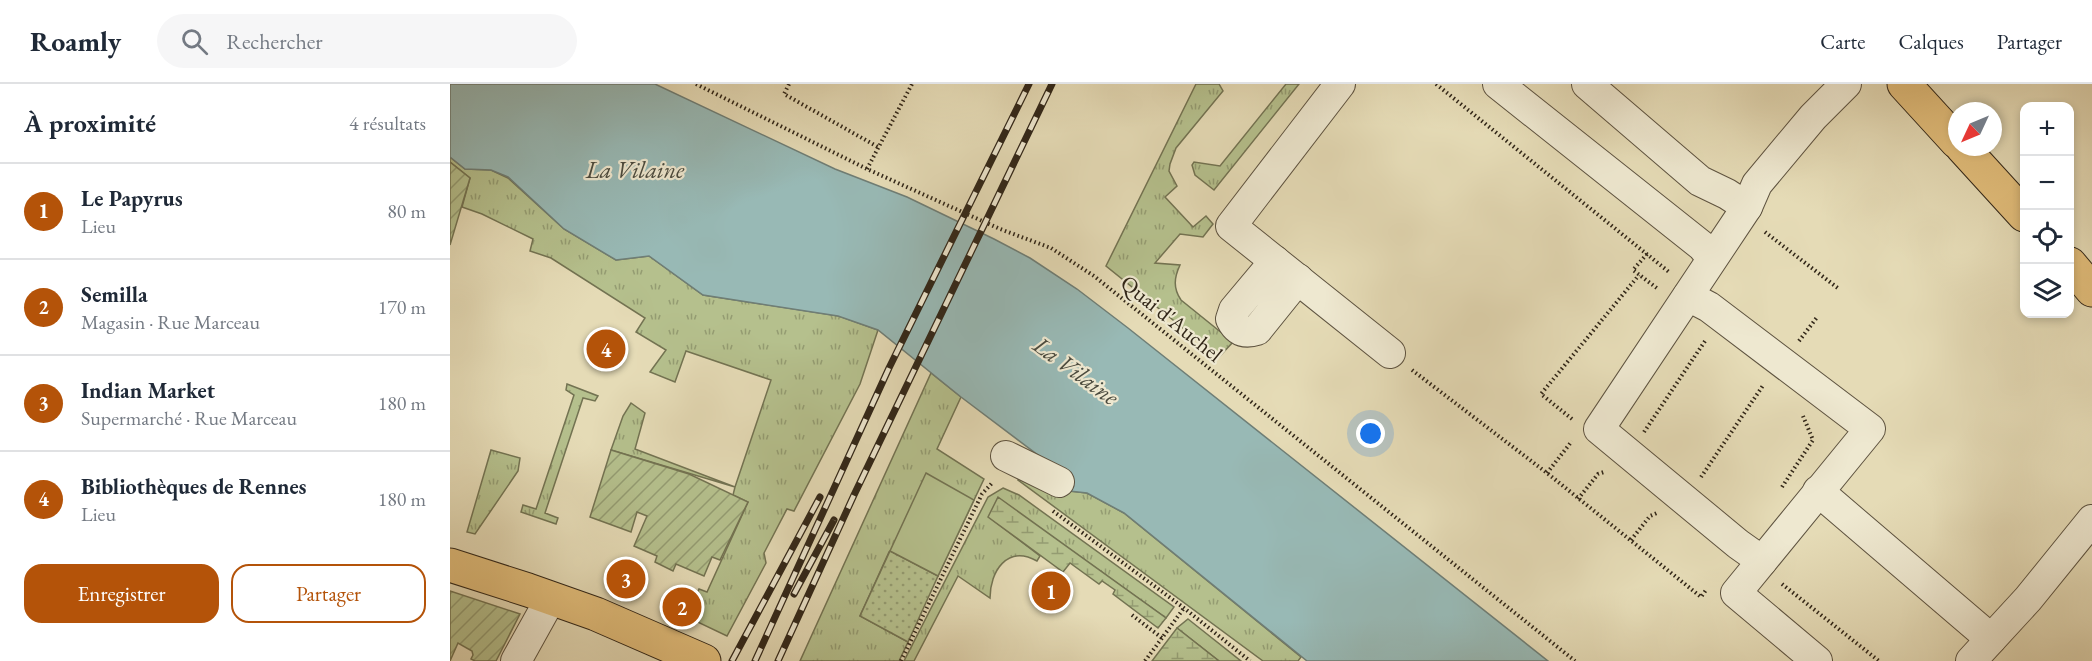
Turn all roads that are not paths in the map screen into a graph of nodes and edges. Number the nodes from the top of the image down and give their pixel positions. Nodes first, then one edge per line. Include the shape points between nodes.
1 (1340, 84) edge
2 (1498, 84) edge
3 (1587, 84) edge
4 (1846, 84) edge
5 (1904, 84) edge
6 (1948, 132) edge
7 (1970, 156) edge
8 (2020, 210) edge
9 (1742, 214) junction
10 (1712, 258) junction
11 (1275, 261) junction
12 (2074, 269) edge
13 (1298, 279) junction
14 (2092, 290) edge
15 (1681, 291) junction
16 (1390, 353) road end
17 (1002, 467) road end
18 (1818, 491) junction
19 (1052, 493) road end
20 (2092, 520) edge
21 (1761, 563) junction
22 (450, 565) edge
23 (551, 598) junction
24 (1991, 639) junction
25 (516, 661) edge
26 (704, 661) edge
27 (1817, 661) edge
28 (1971, 661) edge

1 - 11 street via 1231,226
2 - 10 street via 1702,246
3 - 9 street via 1700,181 1727,194
4 - 9 street via 1757,184
5 - 6 main road
7 - 8 main road
9 - 10 street
10 - 15 street
11 - 13 street
11 - 13 street via 1234,310 1232,319 1240,331 1257,330
12 - 14 main road
13 - 16 street
15 - 18 street via 1870,429
15 - 21 street via 1599,429
17 - 19 street
18 - 21 street
18 - 24 street
20 - 24 street
21 - 27 street via 1736,593
22 - 23 main road
23 - 25 street
23 - 26 main road
24 - 28 street

